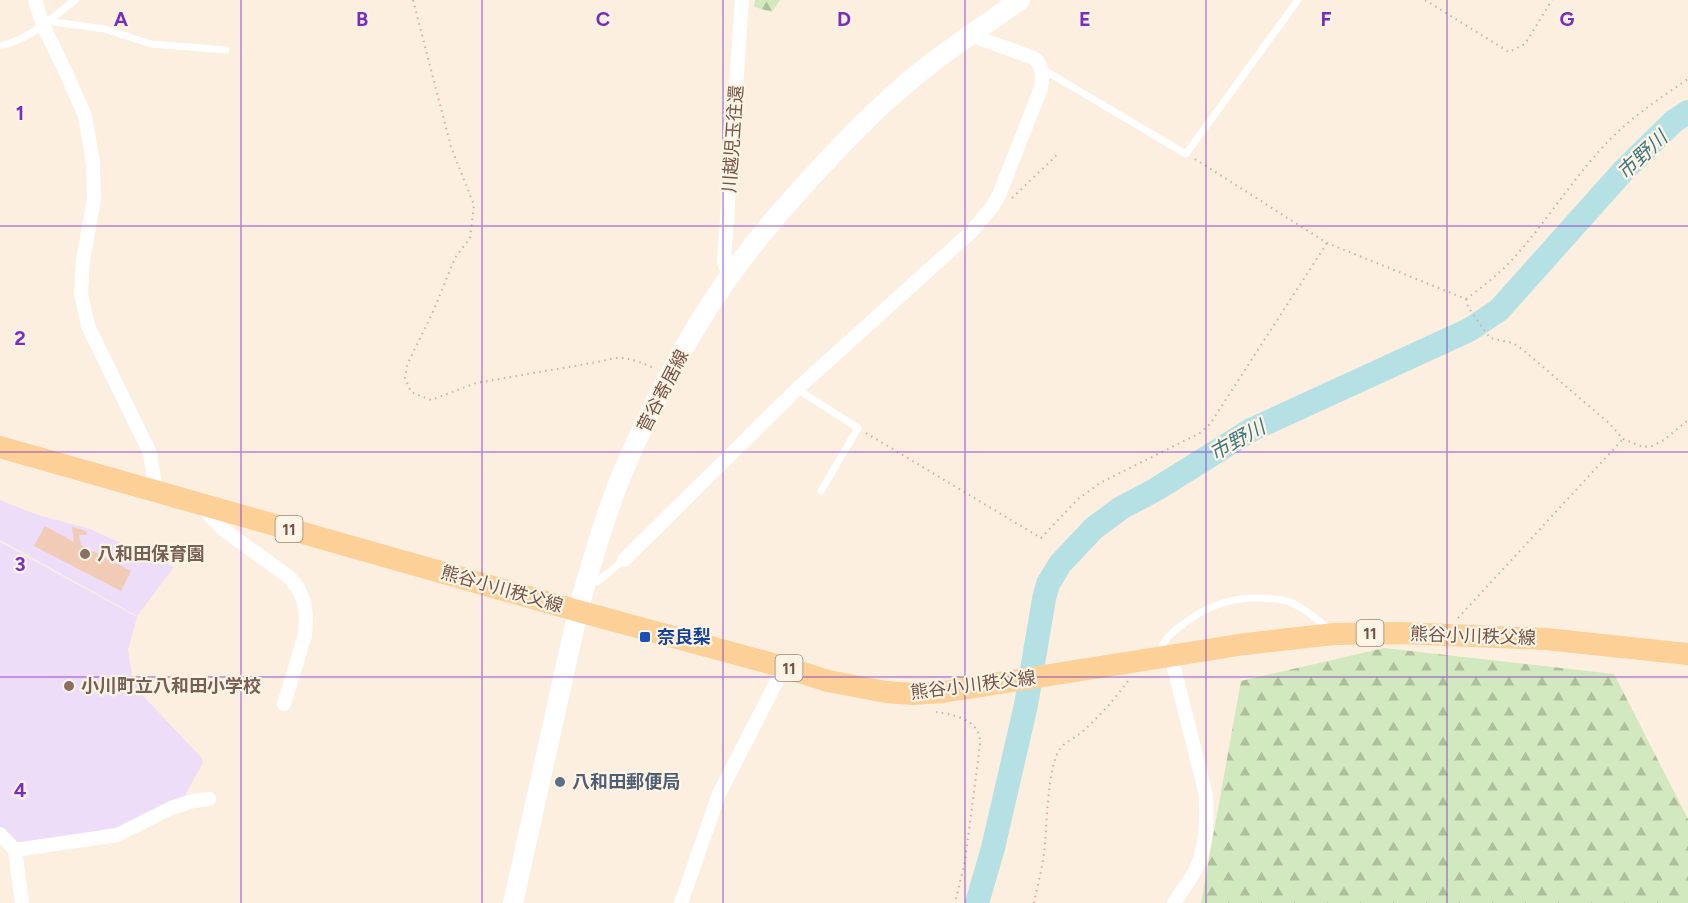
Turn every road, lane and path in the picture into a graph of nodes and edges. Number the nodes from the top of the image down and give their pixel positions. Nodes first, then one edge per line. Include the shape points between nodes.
1 (35, 0) edge
2 (75, 0) edge
3 (413, 0) edge
4 (1020, 0) edge
5 (1298, 0) edge
6 (1425, 0) edge
7 (1552, 0) edge
8 (740, 4) edge
9 (45, 23) junction
10 (974, 34) junction
11 (0, 46) edge
12 (226, 50) dead end
13 (1043, 72) junction
14 (1688, 79) edge
15 (1059, 153) dead end
16 (1186, 154) junction
17 (1008, 202) dead end
18 (1327, 243) junction
19 (729, 277) junction
20 (1466, 299) junction
21 (670, 374) junction
22 (797, 388) junction
23 (1688, 420) edge
24 (858, 428) junction
25 (1623, 439) junction
26 (0, 447) edge
27 (156, 491) junction
28 (821, 491) dead end
29 (196, 502) junction
30 (624, 560) joint
31 (585, 585) junction
32 (578, 611) junction
33 (1334, 634) junction
34 (1451, 634) junction
35 (1688, 654) edge
36 (1159, 657) junction
37 (784, 667) junction
38 (284, 704) dead end
39 (931, 711) dead end
40 (209, 799) dead end
41 (0, 834) edge
42 (15, 850) junction
43 (22, 903) edge
44 (513, 903) edge
45 (681, 903) edge
46 (955, 903) edge
47 (1034, 903) edge
48 (1174, 903) edge

1 - 9 street
2 - 9 lane
3 - 21 path via 451,147 474,205 470,238 455,258 407,365 405,378 411,392 431,400 476,383 614,357 629,358
4 - 10 main road, 菅谷寄居線
5 - 16 lane
6 - 7 path via 1509,52 1525,44
8 - 19 street, 川越児玉往還 via 724,262
9 - 11 lane via 13,43
9 - 12 lane via 105,29 151,44
9 - 27 street via 85,116 93,163 94,198 81,294 88,326 150,453
10 - 13 street via 1034,58
10 - 19 main road, 菅谷寄居線 via 926,68 862,123 791,200
13 - 16 lane
13 - 22 street via 1041,88 992,207 972,231
14 - 20 path via 1639,112 1614,135 1513,259
15 - 17 path
16 - 18 path
18 - 20 path
18 - 24 path via 1210,424 1200,433 1100,483 1078,499 1041,538
19 - 21 main road, 菅谷寄居線
20 - 25 path via 1490,338 1522,349
21 - 31 main road, 菅谷寄居線 via 624,469
22 - 24 lane
22 - 30 street
23 - 25 path via 1652,447
24 - 28 lane
25 - 34 path via 1461,614
26 - 27 main road, 熊谷小川秩父線 / 11
27 - 29 main road, 熊谷小川秩父線 / 11
29 - 32 main road, 熊谷小川秩父線 / 11
29 - 38 street via 224,530 289,577 298,588 304,602 305,635
30 - 31 lane via 598,581
31 - 32 main road, 菅谷寄居線
32 - 37 main road, 熊谷小川秩父線 / 11
32 - 44 main road, 菅谷寄居線
33 - 34 main road, 熊谷小川秩父線 / 11
33 - 36 main road, 熊谷小川秩父線 / 11
33 - 36 lane via 1290,602 1259,597 1228,600 1172,633 1162,644
34 - 35 main road, 熊谷小川秩父線 / 11 via 1546,639
36 - 37 main road, 熊谷小川秩父線 / 11 via 913,694 886,693 828,681
36 - 47 path via 1096,720 1057,752
36 - 48 street via 1206,795 1204,847
37 - 45 street via 719,794
39 - 46 path via 971,723 979,733 965,861
40 - 42 street via 171,807 117,835
41 - 42 street
42 - 43 street

